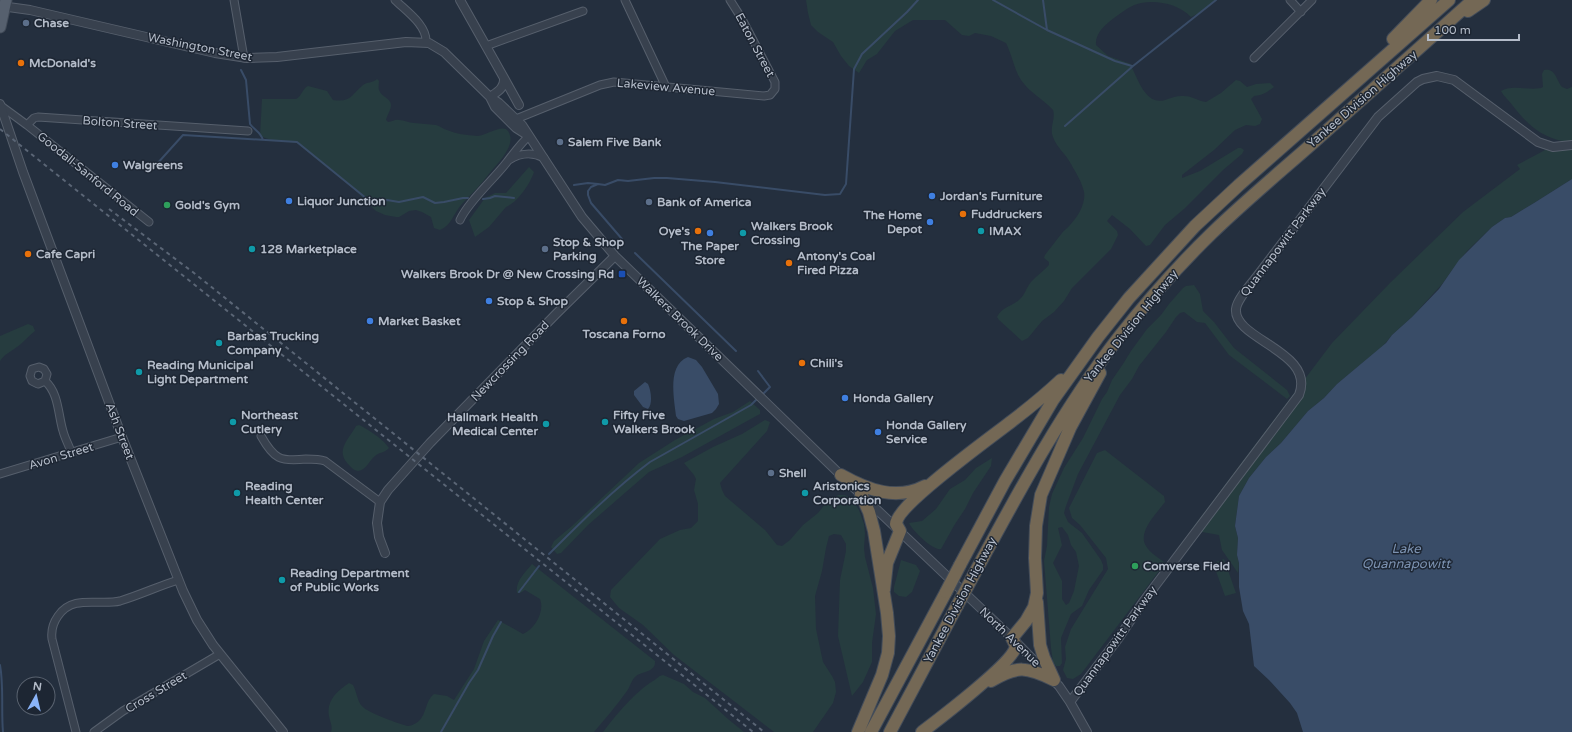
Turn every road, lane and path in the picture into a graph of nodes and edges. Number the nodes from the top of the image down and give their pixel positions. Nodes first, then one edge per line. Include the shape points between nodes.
1 (234, 0) edge
2 (396, 0) edge
3 (460, 0) edge
4 (625, 0) edge
5 (730, 0) edge
6 (1290, 0) edge
7 (1312, 0) edge
8 (1431, 0) edge
9 (1449, 0) edge
10 (1473, 0) edge
11 (1484, 0) edge
12 (3, 4) edge
13 (583, 11) dead end
14 (1301, 12) junction
15 (0, 27) edge
16 (1438, 32) junction
17 (426, 42) junction
18 (486, 46) junction
19 (244, 58) junction
20 (1254, 58) dead end
21 (504, 78) junction
22 (666, 86) junction
23 (774, 92) joint
24 (490, 97) junction
25 (1334, 102) junction
26 (0, 105) edge
27 (519, 105) dead end
28 (516, 119) junction
29 (27, 125) junction
30 (248, 131) dead end
31 (529, 136) junction
32 (1572, 145) edge
33 (546, 159) junction
34 (507, 162) junction
35 (460, 220) dead end
36 (149, 222) dead end
37 (615, 256) junction
38 (1120, 335) junction
39 (1077, 365) junction
40 (45, 381) dead end
41 (261, 436) dead end
42 (122, 437) junction
43 (72, 452) junction
44 (0, 474) edge
45 (841, 475) junction
46 (938, 478) junction
47 (851, 485) joint
48 (861, 494) junction
49 (380, 502) junction
50 (900, 531) junction
51 (385, 553) dead end
52 (178, 580) junction
53 (884, 590) junction
54 (1037, 593) junction
55 (1012, 638) junction
56 (220, 654) junction
57 (1054, 680) junction
58 (963, 700) junction
59 (1070, 702) junction
60 (76, 732) edge
61 (94, 732) edge
62 (283, 732) edge
63 (858, 732) edge
64 (871, 732) edge
65 (890, 732) edge
66 (922, 732) edge
67 (1088, 732) edge

1 - 19 street
2 - 17 street via 422,28 426,34
3 - 18 street
4 - 22 street
5 - 23 street, Eaton Street via 774,79
6 - 14 street
7 - 14 street
8 - 25 highway
9 - 25 highway, Yankee Division Highway
10 - 16 highway, Yankee Division Highway
11 - 16 highway
12 - 15 main road
12 - 19 street, Washington Street
13 - 18 street
14 - 20 street
16 - 38 highway, Yankee Division Highway via 1211,234
17 - 19 street, Washington Street via 406,42 270,58
17 - 24 street via 444,52
18 - 21 street
21 - 24 street via 502,87
21 - 27 street
22 - 23 street, Lakeview Avenue via 764,96
22 - 28 street, Lakeview Avenue via 606,83
24 - 28 street, Walkers Brook Drive
24 - 31 street via 495,107 516,128
25 - 39 highway, Yankee Division Highway via 1195,226 1129,298
26 - 29 street
26 - 42 street, Ash Street
28 - 31 street, Walkers Brook Drive
29 - 30 street, Bolton Street via 38,117
29 - 36 street, Goodall-Sanford Road
31 - 33 street, Walkers Brook Drive
31 - 34 street via 516,148
32 - 59 street, Quannapowitt Parkway via 1553,147 1538,142 1454,80 1441,76 1417,82 1378,116 1263,268 1236,309 1245,328 1295,366 1301,380 1299,395
33 - 34 street via 528,154
33 - 37 street, Walkers Brook Drive via 582,217
34 - 35 street
37 - 45 street, Walkers Brook Drive
37 - 49 street, Newcrossing Road via 430,443
38 - 54 highway via 1070,428 1041,495 1036,526
38 - 65 highway, Yankee Division Highway, bridge via 1059,422 1036,460
39 - 46 highway via 1032,406
39 - 64 highway, Yankee Division Highway, bridge via 1005,481
40 - 43 street via 54,395
41 - 49 street via 270,451 278,457 289,460 325,461
42 - 43 street, Avon Street
42 - 52 street, Ash Street
43 - 44 street, Avon Street
45 - 46 highway via 871,490 896,494 918,490
45 - 47 street, Walkers Brook Drive
46 - 50 highway via 898,518 896,524
47 - 48 street, North Avenue
48 - 50 street, North Avenue
48 - 53 highway via 873,526
49 - 51 street, Newcrossing Road via 377,529
50 - 53 highway via 887,563
50 - 55 street, North Avenue
52 - 56 street, Ash Street via 197,620
52 - 60 street via 120,601 81,602 61,611 52,629 52,639
53 - 63 highway via 889,631 888,648 882,675
54 - 55 highway via 1034,607
54 - 57 highway via 1040,645
55 - 57 street, North Avenue
55 - 58 highway via 1016,646 1013,653
56 - 61 street, Cross Street via 122,711
56 - 62 street, Ash Street
57 - 58 highway via 1034,671 1012,670
57 - 59 street, North Avenue
58 - 66 highway
59 - 67 street, North Avenue

